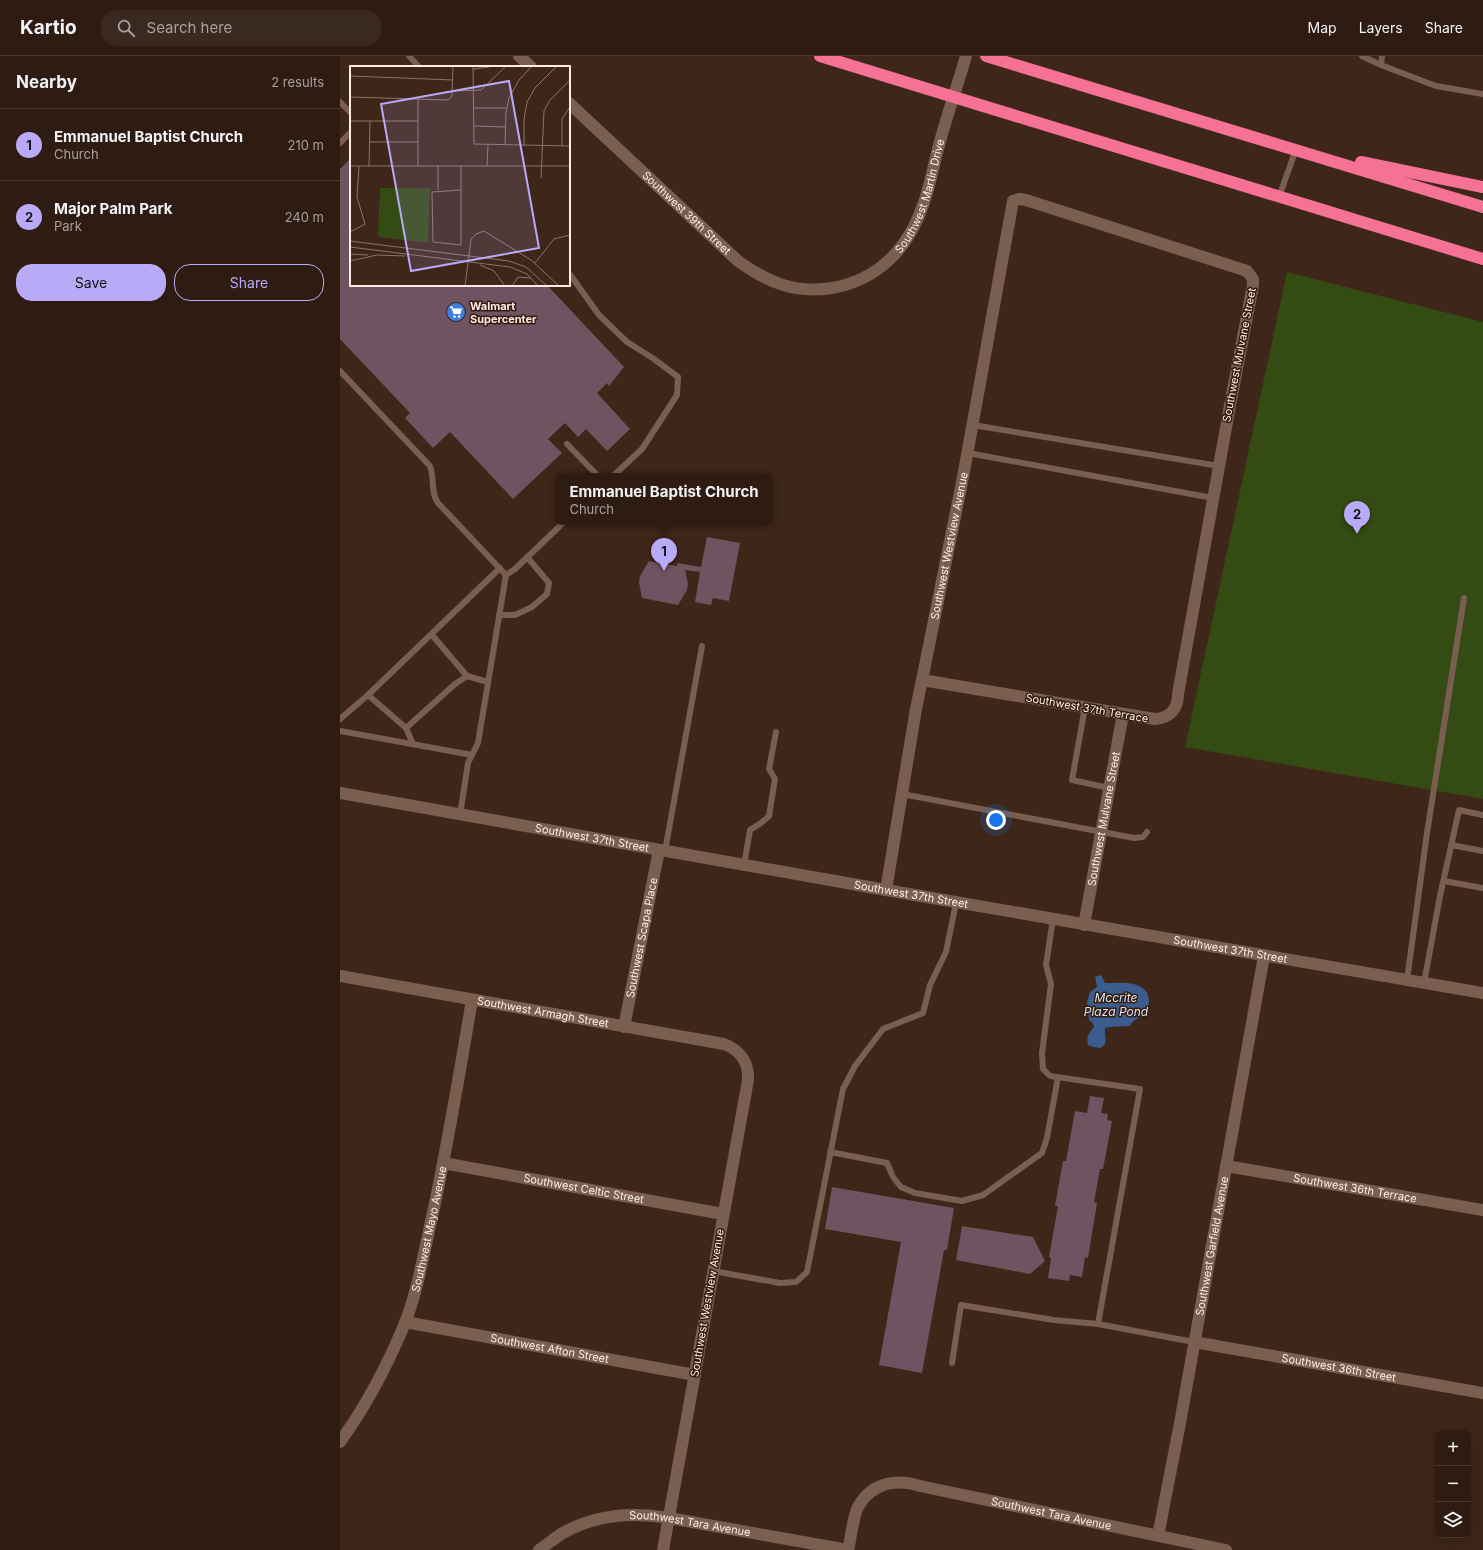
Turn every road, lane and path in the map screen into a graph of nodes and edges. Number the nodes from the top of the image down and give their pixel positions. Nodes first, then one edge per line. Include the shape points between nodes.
1 (409, 56) edge
2 (519, 56) edge
3 (820, 56) edge
4 (966, 56) edge
5 (986, 56) edge
6 (1362, 56) edge
7 (1382, 56) edge
8 (1381, 65) junction
9 (418, 66) edge
10 (530, 66) edge
11 (1483, 94) edge
12 (340, 102) edge
13 (570, 104) edge
14 (350, 112) edge
15 (350, 133) edge
16 (340, 143) edge
17 (1296, 149) junction
18 (1483, 188) edge
19 (1279, 197) junction
20 (1012, 201) joint
21 (1483, 207) edge
22 (1483, 259) edge
23 (570, 274) edge
24 (822, 289) joint
25 (340, 371) edge
26 (972, 425) junction
27 (567, 444) dead end
28 (968, 453) junction
29 (1219, 466) junction
30 (595, 473) edge
31 (616, 473) edge
32 (1213, 498) junction
33 (561, 525) edge
34 (527, 557) junction
35 (500, 568) junction
36 (506, 575) junction
37 (1197, 588) joint
38 (1464, 598) dead end
39 (499, 615) junction
40 (432, 635) junction
41 (702, 646) dead end
42 (467, 676) junction
43 (922, 680) junction
44 (488, 682) junction
45 (368, 695) junction
46 (1085, 707) junction
47 (1123, 714) junction
48 (340, 719) edge
49 (406, 728) junction
50 (340, 731) edge
51 (776, 732) dead end
52 (413, 744) junction
53 (472, 755) junction
54 (1109, 788) junction
55 (340, 793) edge
56 (902, 794) junction
57 (460, 815) junction
58 (1483, 815) edge
59 (1101, 831) junction
60 (1146, 832) dead end
61 (1451, 846) junction
62 (662, 850) junction
63 (1483, 851) edge
64 (744, 865) junction
65 (1444, 881) junction
66 (1483, 888) edge
67 (886, 890) junction
68 (956, 903) junction
69 (1054, 919) junction
70 (1084, 925) junction
71 (1264, 956) junction
72 (340, 976) edge
73 (1407, 980) junction
74 (1424, 983) junction
75 (1483, 993) edge
76 (472, 1000) junction
77 (624, 1027) junction
78 (742, 1057) joint
79 (1058, 1077) junction
80 (830, 1152) junction
81 (443, 1163) junction
82 (1226, 1166) junction
83 (1483, 1210) edge
84 (723, 1214) junction
85 (713, 1271) junction
86 (405, 1322) junction
87 (1098, 1324) junction
88 (1194, 1342) junction
89 (952, 1363) dead end
90 (695, 1375) junction
91 (1483, 1392) edge
92 (340, 1442) edge
93 (669, 1518) junction
94 (1158, 1536) junction
95 (539, 1550) edge
96 (663, 1550) edge
97 (848, 1550) edge
98 (1226, 1550) edge

1 - 9 lane
2 - 10 street
3 - 19 highway
4 - 24 street, Southwest Martin Drive via 923,205 905,244 878,269 860,279 842,286
5 - 17 highway
6 - 8 lane
7 - 8 lane
8 - 11 lane via 1436,86
12 - 14 lane
13 - 24 street, Southwest 39th Street via 738,261 772,282 802,289
15 - 16 lane
17 - 18 highway
17 - 19 lane
17 - 21 highway
19 - 22 highway
20 - 26 street, Southwest Westview Avenue
20 - 29 street, Southwest Mulvane Street via 1026,200 1250,274 1253,285
23 - 31 lane via 599,315 627,342 678,377 677,395 642,449
25 - 35 lane via 430,466 433,491 438,503
26 - 28 street, Southwest Westview Avenue
26 - 29 lane
27 - 30 lane
28 - 32 lane
28 - 43 street, Southwest Westview Avenue
29 - 32 street, Southwest Mulvane Street
32 - 37 street, Southwest Mulvane Street
33 - 34 lane
34 - 36 lane
34 - 39 lane via 549,583 547,594 532,607 515,616
35 - 36 lane
35 - 40 lane
36 - 39 lane
37 - 47 street, Southwest 37th Terrace via 1175,709 1170,715 1156,719
38 - 73 lane
39 - 44 lane
40 - 42 lane
40 - 45 lane
41 - 62 lane
42 - 44 lane
42 - 49 lane
43 - 46 street, Southwest 37th Terrace
43 - 56 street, Southwest Westview Avenue
44 - 53 lane via 478,743
45 - 48 lane
45 - 49 lane
46 - 47 street, Southwest 37th Terrace
46 - 54 lane via 1072,780
47 - 54 street, Southwest Mulvane Street
49 - 52 lane
50 - 52 lane
51 - 64 lane via 769,768 775,779 769,816 750,830
52 - 53 lane
53 - 57 lane via 468,763
54 - 59 street, Southwest Mulvane Street
55 - 57 street, Southwest 37th Street
56 - 59 lane
56 - 67 street, Southwest Westview Avenue
57 - 62 street, Southwest 37th Street
58 - 61 lane via 1459,810
59 - 60 lane via 1134,838 1143,837
59 - 70 street, Southwest Mulvane Street
61 - 63 lane
61 - 65 lane
62 - 64 street, Southwest 37th Street
62 - 77 street, Southwest Scapa Place
64 - 67 street, Southwest 37th Street
65 - 66 lane
65 - 74 lane
67 - 68 street, Southwest 37th Street
68 - 69 street, Southwest 37th Street
68 - 80 lane via 946,952 930,985 923,1013 883,1029 855,1066 843,1089
69 - 70 street, Southwest 37th Street
69 - 79 lane via 1046,965 1051,984 1042,1053 1043,1069 1050,1076
70 - 71 street, Southwest 37th Street
71 - 73 street, Southwest 37th Street
71 - 82 street, Southwest Garfield Avenue
72 - 76 street, Southwest Armagh Street
73 - 74 street, Southwest 37th Street
74 - 75 street, Southwest 37th Street
76 - 77 street, Southwest Armagh Street
76 - 81 street, Southwest Mayo Avenue
77 - 78 street, Southwest Armagh Street via 724,1044 736,1050
78 - 84 street, Southwest Westview Avenue via 748,1080
79 - 80 lane via 1042,1153 983,1196 962,1201 915,1193 901,1187 887,1163
79 - 87 lane via 1140,1089
80 - 85 lane via 807,1272 796,1282 780,1283
81 - 84 street, Southwest Celtic Street
81 - 86 street, Southwest Mayo Avenue via 426,1245
82 - 83 street, Southwest 36th Terrace
82 - 88 street, Southwest Garfield Avenue
84 - 85 street, Southwest Westview Avenue
85 - 90 street, Southwest Westview Avenue
86 - 90 street, Southwest Afton Street
86 - 92 street, Southwest Mayo Avenue via 387,1363
87 - 88 lane
87 - 89 lane via 961,1306
88 - 91 street, Southwest 36th Street
88 - 94 street, Southwest Garfield Avenue
90 - 93 street, Southwest Westview Avenue
93 - 95 street, Southwest Tara Avenue via 641,1515 600,1519 562,1534
93 - 96 street, Southwest Westview Avenue
93 - 97 street, Southwest Tara Avenue
94 - 97 street, Southwest Tara Avenue via 898,1482 877,1488 864,1497 857,1508
94 - 98 street, Southwest Tara Avenue

